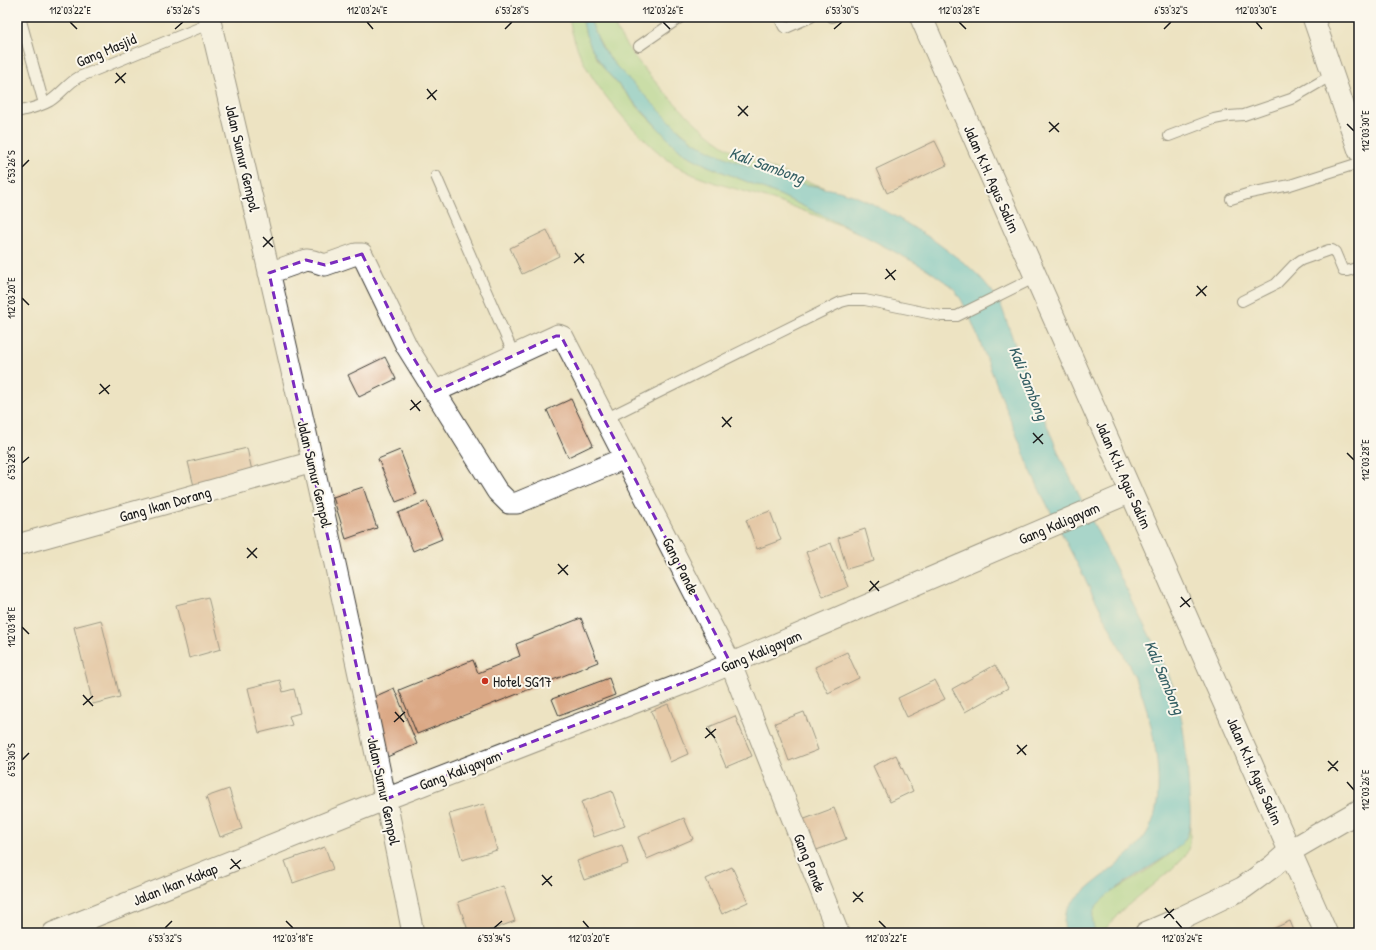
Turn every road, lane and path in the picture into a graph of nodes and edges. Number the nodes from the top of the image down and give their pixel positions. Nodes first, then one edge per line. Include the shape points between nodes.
1 (20, 17) edge
2 (681, 17) edge
3 (779, 17) edge
4 (811, 17) edge
5 (921, 17) edge
6 (1313, 17) edge
7 (210, 20) edge
8 (639, 46) dead end
9 (1332, 75) junction
10 (44, 104) junction
11 (17, 112) edge
12 (1169, 136) dead end
13 (1359, 151) edge
14 (1359, 163) edge
15 (436, 176) dead end
16 (1231, 199) dead end
17 (1359, 267) edge
18 (270, 273) junction
19 (1036, 277) junction
20 (1242, 300) dead end
21 (514, 355) junction
22 (434, 392) junction
23 (605, 419) junction
24 (625, 458) junction
25 (313, 462) junction
26 (1132, 492) junction
27 (17, 545) edge
28 (730, 664) junction
29 (386, 799) junction
30 (1359, 812) edge
31 (1290, 851) junction
32 (53, 933) edge
33 (413, 933) edge
34 (838, 933) edge
35 (1146, 933) edge
36 (1326, 933) edge

1 - 10 lane
2 - 8 lane
3 - 4 lane via 786,28
5 - 19 street, Jalan K.H. Agus Salim
6 - 9 street
7 - 10 lane, Gang Masjid via 80,77
7 - 18 street, Jalan Sumur Gempol
9 - 12 lane via 1291,99 1244,115 1214,119
9 - 13 street
10 - 11 lane, Gang Masjid
14 - 16 lane via 1290,185
15 - 21 lane
17 - 20 lane via 1343,271 1335,252 1329,250 1301,260 1276,284
18 - 22 street via 306,260 325,265 361,253 404,342
18 - 25 street, Jalan Sumur Gempol
19 - 23 lane via 952,316 865,300 844,301
19 - 26 street, Jalan K.H. Agus Salim
21 - 22 street, Gang Pande
21 - 23 street, Gang Pande via 556,336 562,336
22 - 24 street via 497,491 509,503 517,503
23 - 24 street, Gang Pande
24 - 28 street, Gang Pande
25 - 27 street, Gang Ikan Dorang
25 - 29 street, Jalan Sumur Gempol
26 - 28 street, Gang Kaligayam
26 - 31 street, Jalan K.H. Agus Salim
28 - 29 street, Gang Kaligayam
28 - 34 street, Gang Pande
29 - 32 street, Jalan Ikan Kakap
29 - 33 street, Jalan Sumur Gempol
30 - 31 street
31 - 35 street via 1243,888
31 - 36 street, Jalan K.H. Agus Salim

